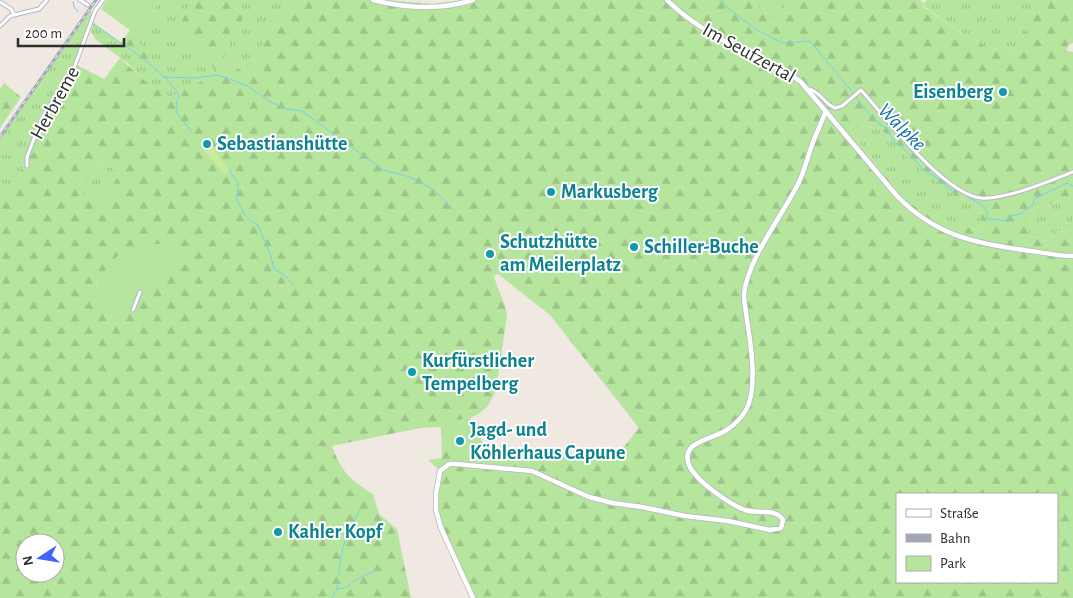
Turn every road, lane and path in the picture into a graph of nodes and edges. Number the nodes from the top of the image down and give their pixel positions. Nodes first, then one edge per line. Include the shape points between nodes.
1 (48, 0) edge
2 (80, 0) edge
3 (103, 0) edge
4 (373, 0) edge
5 (473, 0) edge
6 (667, 0) edge
7 (0, 2) edge
8 (88, 5) dead end
9 (14, 14) junction
10 (0, 26) edge
11 (809, 89) junction
12 (826, 111) junction
13 (27, 166) dead end
14 (1073, 172) edge
15 (1073, 256) edge
16 (140, 292) dead end
17 (133, 310) dead end
18 (473, 598) edge

1 - 9 street via 37,10
2 - 8 street
3 - 13 street, Herbreme via 94,10 77,62 42,118 27,157
4 - 5 street via 427,6
6 - 11 street, Im Seufzertal via 713,35 791,74
7 - 9 street
9 - 10 street
11 - 12 street, Im Seufzertal
11 - 14 street via 835,108 861,90 938,174 962,192 981,198 1002,195
12 - 15 street, Im Seufzertal via 896,196 934,226 986,244
12 - 18 street via 799,181 753,262 746,283 744,302 752,368 749,404 733,426 694,444 688,456 693,473 712,490 743,509 778,514 783,520 781,528 770,530 613,503 589,497 532,471 449,464 439,474 436,510
16 - 17 street

